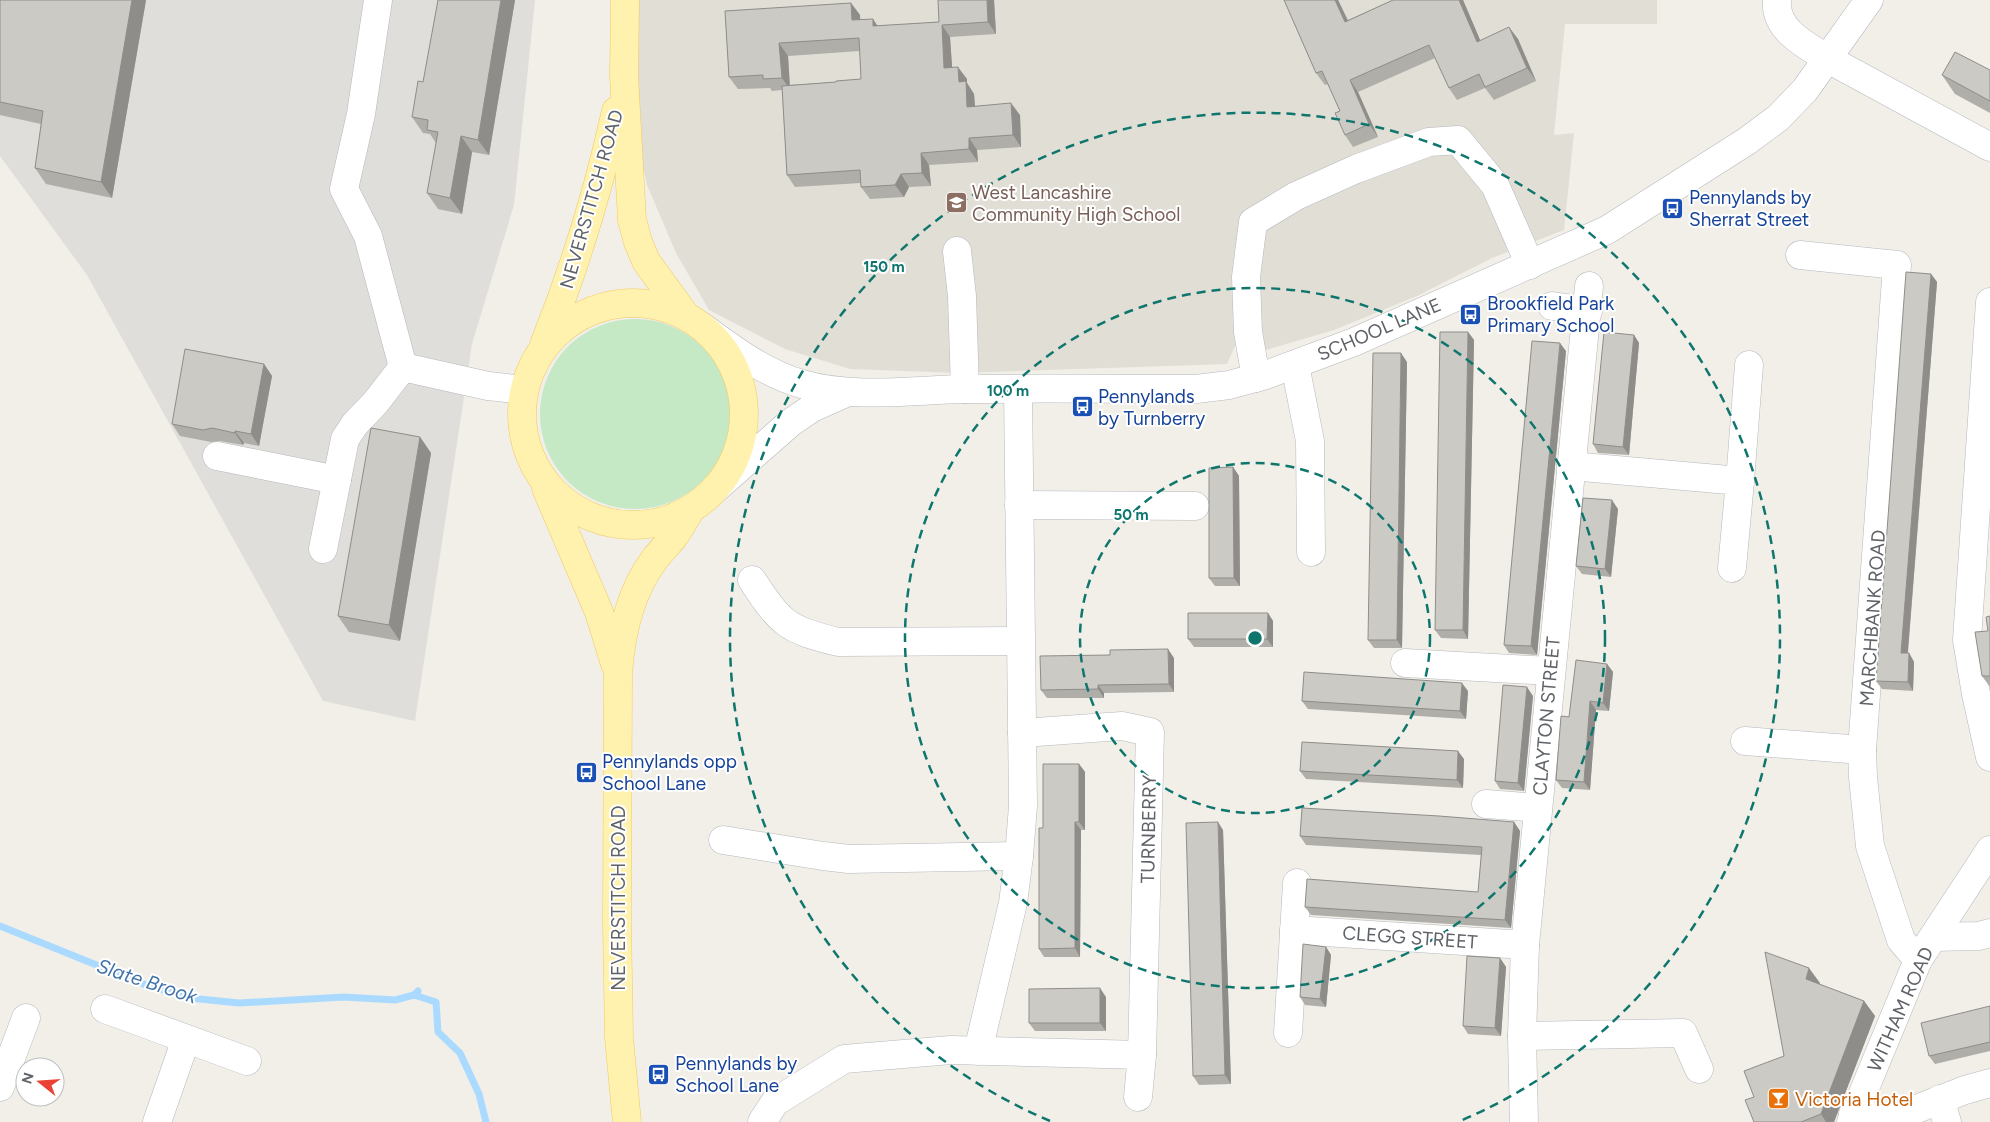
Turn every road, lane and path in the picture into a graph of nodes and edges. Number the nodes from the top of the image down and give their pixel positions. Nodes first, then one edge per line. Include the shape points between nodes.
1 (378, 0) edge
2 (625, 0) edge
3 (1777, 0) edge
4 (1869, 0) edge
5 (1828, 59) junction
6 (624, 76) junction
7 (1990, 146) edge
8 (957, 251) dead end
9 (1800, 255) dead end
10 (1530, 265) junction
11 (1990, 302) edge
12 (1552, 306) dead end
13 (693, 320) junction
14 (542, 349) junction
15 (1295, 365) junction
16 (1749, 365) dead end
17 (403, 367) junction
18 (1256, 378) junction
19 (965, 389) junction
20 (524, 390) junction
21 (1018, 390) junction
22 (848, 392) junction
23 (217, 456) dead end
24 (1571, 466) junction
25 (542, 478) junction
26 (337, 480) junction
27 (1740, 480) junction
28 (714, 490) junction
29 (1019, 505) junction
30 (1195, 506) dead end
31 (691, 509) junction
32 (323, 549) dead end
33 (1311, 552) dead end
34 (1732, 568) dead end
35 (752, 580) dead end
36 (1020, 641) junction
37 (1405, 663) dead end
38 (1550, 672) junction
39 (618, 673) junction
40 (1022, 733) junction
41 (1745, 742) dead end
42 (1862, 750) junction
43 (1990, 757) edge
44 (1486, 804) dead end
45 (1538, 808) junction
46 (723, 840) dead end
47 (1990, 850) edge
48 (1019, 856) junction
49 (1297, 883) dead end
50 (1294, 930) junction
51 (1990, 934) edge
52 (1933, 937) junction
53 (1525, 945) junction
54 (1918, 960) junction
55 (105, 1009) dead end
56 (26, 1018) dead end
57 (1288, 1033) dead end
58 (1522, 1036) junction
59 (186, 1039) junction
60 (978, 1051) junction
61 (1142, 1055) junction
62 (247, 1061) dead end
63 (1699, 1069) dead end
64 (1990, 1082) edge
65 (0, 1087) edge
66 (1138, 1097) dead end
67 (1944, 1111) edge
68 (1852, 1118) edge
69 (157, 1122) edge
70 (627, 1122) edge
71 (762, 1122) edge
72 (1524, 1122) edge

1 - 17 street via 361,114 344,189 368,236
2 - 6 main road, NEVERSTITCH ROAD
3 - 5 street via 1780,20 1789,32
4 - 5 street, SCHOOL LANE
5 - 7 street
5 - 10 street, SCHOOL LANE via 1778,118 1747,141 1607,230
6 - 13 main road, NEVERSTITCH ROAD via 629,192 638,242 646,261
6 - 14 main road, NEVERSTITCH ROAD via 586,232
8 - 19 street
9 - 42 street, MARCHBANK ROAD via 1897,265
10 - 15 street, SCHOOL LANE
10 - 18 street via 1495,185 1458,140 1429,142 1356,169 1296,196 1253,222 1246,277 1248,332
11 - 43 street via 1967,640
12 - 24 street, CLAYTON STREET via 1589,298
13 - 14 main road via 655,305 623,303 592,310 564,326
13 - 22 street, SCHOOL LANE via 777,375
13 - 28 main road, NEVERSTITCH ROAD via 726,353 741,387 744,424 734,460
14 - 20 main road
15 - 18 street, SCHOOL LANE
15 - 33 street via 1310,441
16 - 27 street
17 - 20 street via 488,386
17 - 26 street via 346,439
18 - 21 street, SCHOOL LANE via 1196,389
19 - 21 street, SCHOOL LANE
19 - 22 street, SCHOOL LANE
20 - 25 main road via 522,421 528,451
21 - 29 street
22 - 28 street, SCHOOL LANE via 812,408 790,424
23 - 26 street
24 - 27 street
24 - 38 street, CLAYTON STREET
25 - 31 main road via 565,502 594,519 627,526 660,522
25 - 39 main road, NEVERSTITCH ROAD via 600,612
26 - 32 street
27 - 34 street
28 - 31 main road, NEVERSTITCH ROAD
29 - 30 street
29 - 36 street
31 - 39 main road, NEVERSTITCH ROAD via 654,560 631,604 620,647
35 - 36 street via 773,612 788,626 838,642
36 - 40 street
37 - 38 street
38 - 45 street, CLAYTON STREET
39 - 70 main road, NEVERSTITCH ROAD via 619,1038
40 - 48 street
40 - 61 street, TURNBERRY via 1122,726 1150,732
41 - 42 street
42 - 54 street, MARCHBANK ROAD via 1870,846 1901,940
44 - 45 street
45 - 53 street, CLAYTON STREET
46 - 48 street via 849,859
47 - 52 street, WITHAM ROAD
48 - 60 street via 1013,902
49 - 50 street
50 - 53 street, CLEGG STREET
50 - 57 street
51 - 52 street
52 - 54 street, WITHAM ROAD
53 - 58 street, CLAYTON STREET
54 - 68 street, WITHAM ROAD
55 - 59 street
56 - 65 street
58 - 63 street via 1683,1032
58 - 72 street, CLAYTON STREET
59 - 62 street
59 - 69 street
60 - 61 street
60 - 71 street via 951,1050 844,1059 775,1102
61 - 66 street, TURNBERRY
64 - 67 street
67 - 68 street via 1891,1118

